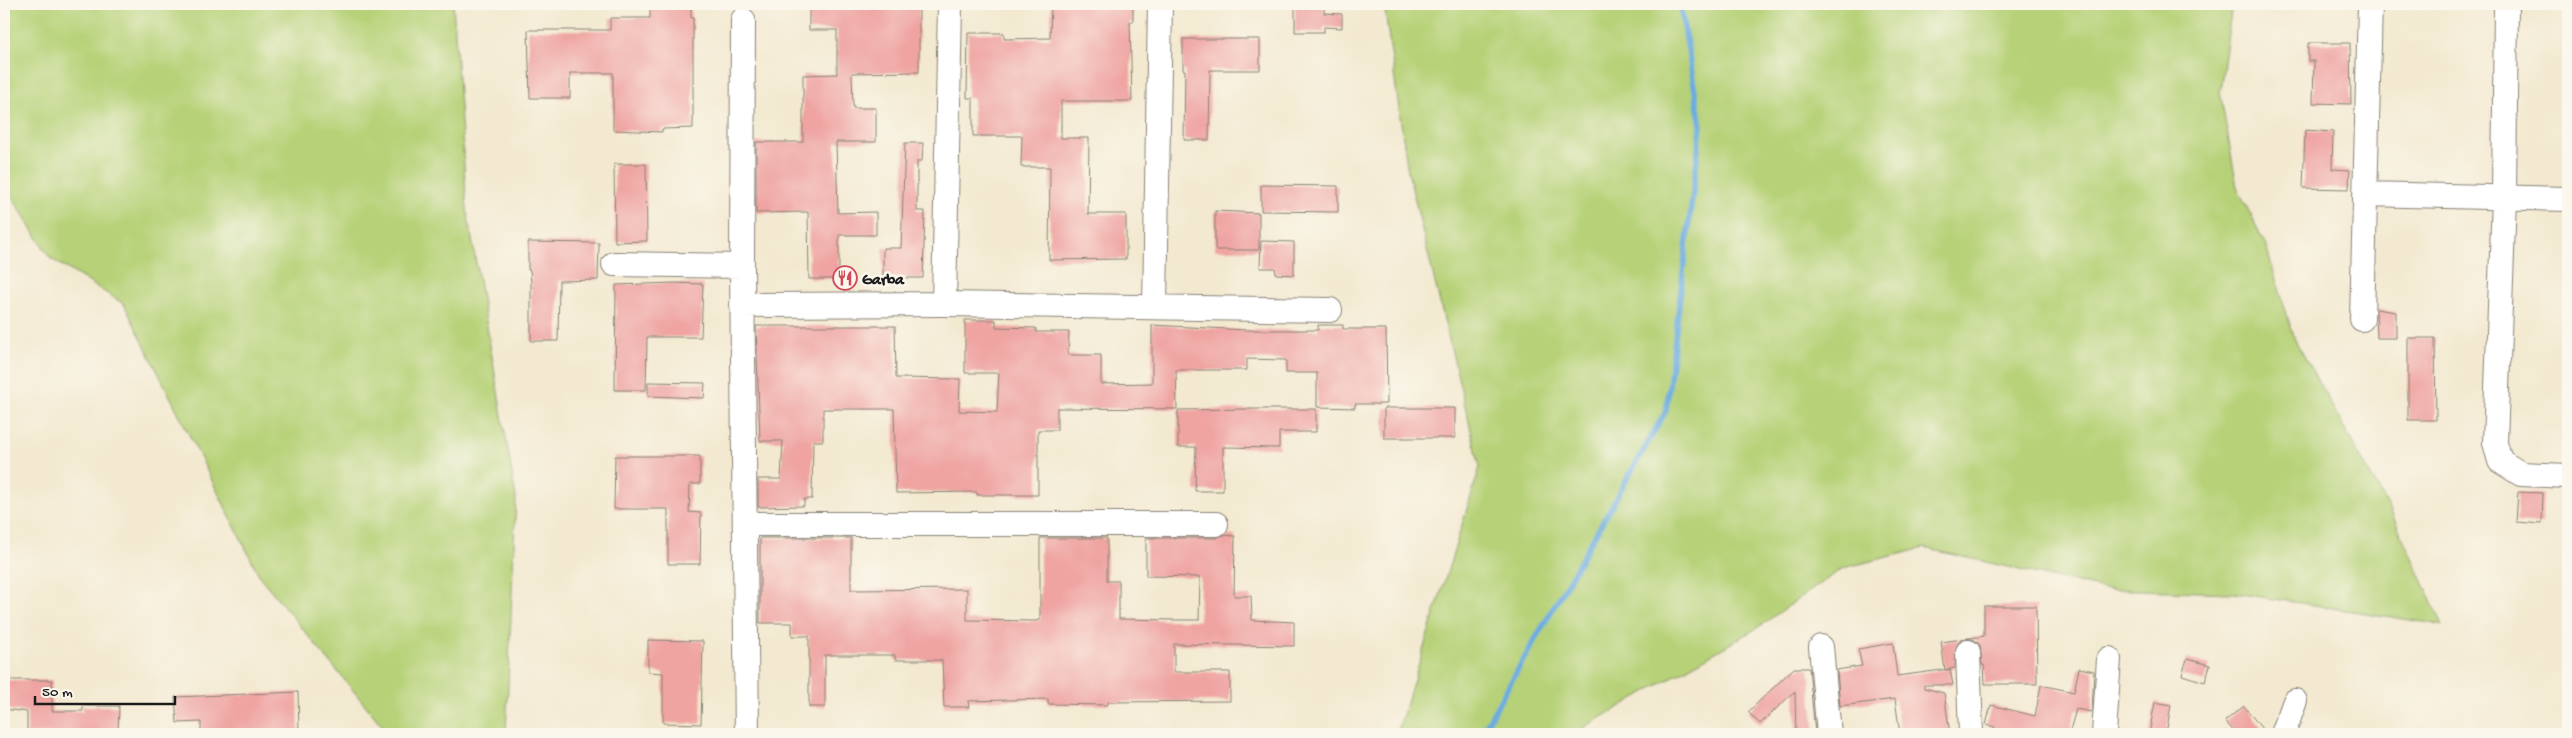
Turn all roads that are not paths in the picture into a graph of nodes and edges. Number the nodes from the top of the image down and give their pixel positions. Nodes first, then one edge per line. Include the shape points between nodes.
1 (950, 4) edge
2 (1160, 4) edge
3 (2370, 4) edge
4 (2506, 4) edge
5 (743, 20) dead end
6 (2366, 194) junction
7 (2504, 198) junction
8 (2568, 199) edge
9 (614, 264) dead end
10 (742, 266) junction
11 (944, 304) junction
12 (742, 305) junction
13 (1155, 306) junction
14 (1330, 310) dead end
15 (2362, 319) dead end
16 (2568, 476) edge
17 (746, 524) junction
18 (1216, 524) dead end
19 (1821, 647) dead end
20 (1968, 652) dead end
21 (2109, 659) dead end
22 (2295, 700) dead end
23 (747, 734) edge
24 (1829, 734) edge
25 (1971, 734) edge
26 (2104, 734) edge
27 (2283, 734) edge

1 - 11 street
2 - 13 street
3 - 6 street
4 - 7 street
5 - 10 street
6 - 7 street
6 - 15 street
7 - 8 street
7 - 16 street via 2495,443 2500,461 2521,474
9 - 10 street
10 - 12 street
11 - 12 street
11 - 13 street
12 - 17 street
13 - 14 street
17 - 18 street
17 - 23 street
19 - 24 street
20 - 25 street
21 - 26 street
22 - 27 street

